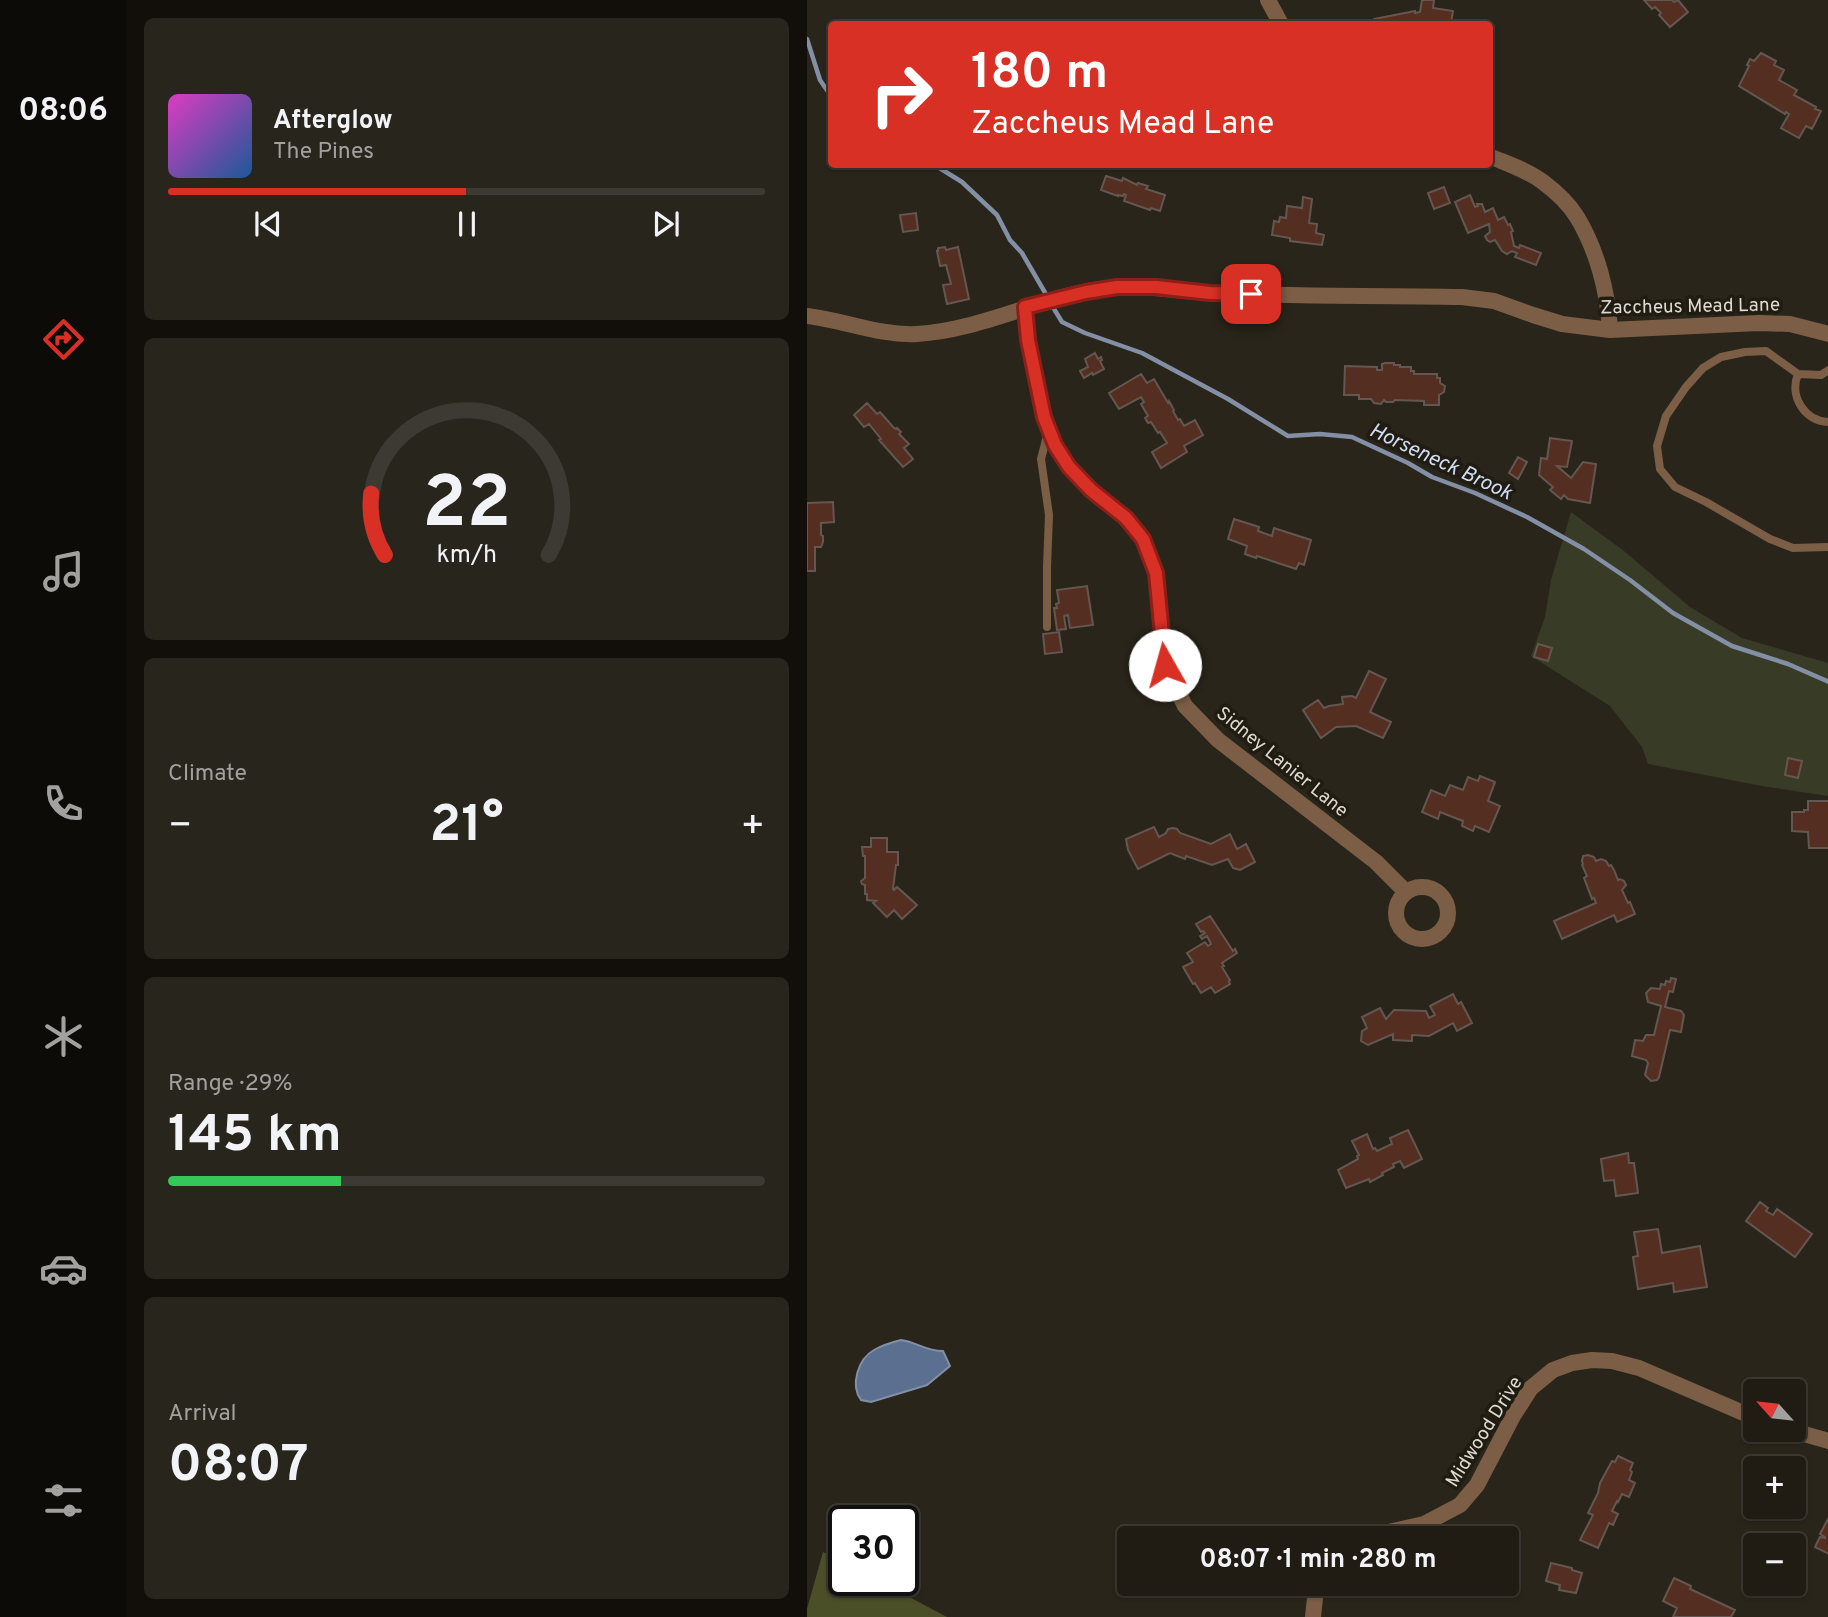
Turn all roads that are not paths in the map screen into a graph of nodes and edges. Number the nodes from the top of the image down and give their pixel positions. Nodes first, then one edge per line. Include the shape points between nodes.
1 (1268, 0) edge
2 (1279, 21) edge
3 (1493, 158) edge
4 (1030, 306) junction
5 (807, 316) edge
6 (1610, 330) junction
7 (1828, 334) edge
8 (1828, 370) edge
9 (1798, 374) junction
10 (1828, 422) edge
11 (1049, 430) junction
12 (1828, 547) edge
13 (1047, 627) dead end
14 (1406, 892) dead end
15 (1743, 1413) edge
16 (1806, 1435) edge
17 (1828, 1441) edge
18 (1415, 1526) edge
19 (1315, 1596) edge
20 (1313, 1617) edge

1 - 2 street
3 - 6 street via 1542,181 1576,215 1609,304
4 - 5 street, Zaccheus Mead Lane via 961,327 917,334
4 - 6 street, Zaccheus Mead Lane via 1117,287 1462,297 1494,301 1562,324
4 - 11 street, Sidney Lanier Lane via 1031,352
6 - 7 street, Zaccheus Mead Lane via 1759,323 1790,324
8 - 9 lane via 1821,375
9 - 10 lane via 1794,383 1799,404 1810,418
9 - 12 lane via 1766,351 1721,356 1703,368 1666,416 1657,446 1660,469 1675,487 1770,539 1793,548
11 - 13 lane via 1041,459 1049,515
11 - 14 street, Sidney Lanier Lane via 1069,467 1143,539 1156,573 1165,665 1185,706 1218,740 1376,862
15 - 18 street, Midwood Drive via 1639,1368 1612,1361 1572,1363 1553,1370 1531,1388 1477,1485 1460,1506
16 - 17 street
19 - 20 street

